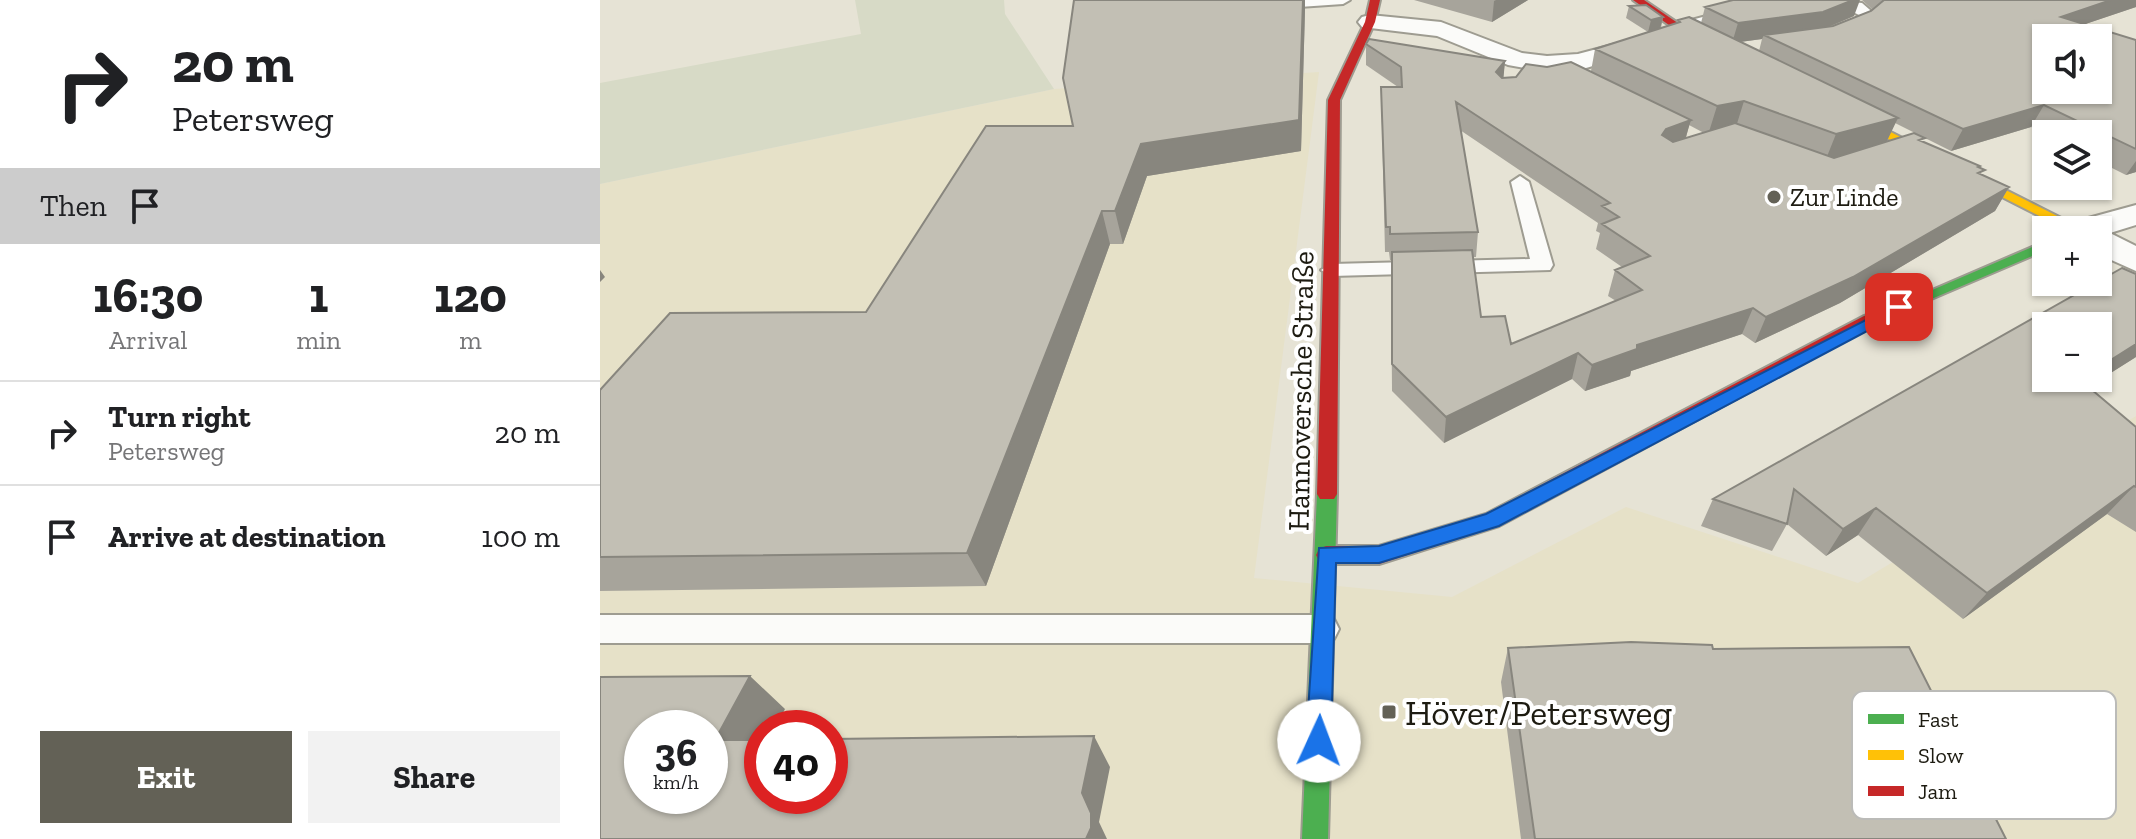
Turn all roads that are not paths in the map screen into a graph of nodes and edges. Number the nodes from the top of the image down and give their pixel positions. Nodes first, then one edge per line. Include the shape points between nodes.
1 (1343, 0) edge
2 (1638, 0) edge
3 (1782, 0) edge
4 (1836, 0) edge
5 (1252, 6) edge
6 (1373, 11) edge
7 (1681, 29) junction
8 (1824, 37) edge
9 (1733, 53) edge
10 (1531, 68) junction
11 (1577, 81) edge
12 (1818, 99) edge
13 (1913, 147) junction
14 (1887, 154) edge
15 (1520, 182) dead end
16 (2136, 215) edge
17 (2052, 216) edge
18 (2112, 221) edge
19 (2112, 247) edge
20 (2032, 251) edge
21 (2136, 260) edge
22 (1332, 270) junction
23 (1326, 555) junction
24 (600, 629) edge
25 (1323, 629) junction
26 (1315, 839) edge

1 - 5 lane
2 - 7 street
3 - 7 lane
4 - 8 lane via 1870,16 1856,27
6 - 10 street via 1441,29
6 - 22 street, Hannoversche Straße via 1334,100
7 - 9 street
7 - 10 street via 1579,62
10 - 11 lane
12 - 13 street
13 - 14 lane
13 - 17 street
15 - 22 lane via 1542,265
16 - 18 street
19 - 21 street
20 - 23 street via 1870,320 1492,520 1379,555
22 - 23 street, Hannoversche Straße
23 - 25 street, Hannoversche Straße
24 - 25 lane
25 - 26 street, Hannoversche Straße

